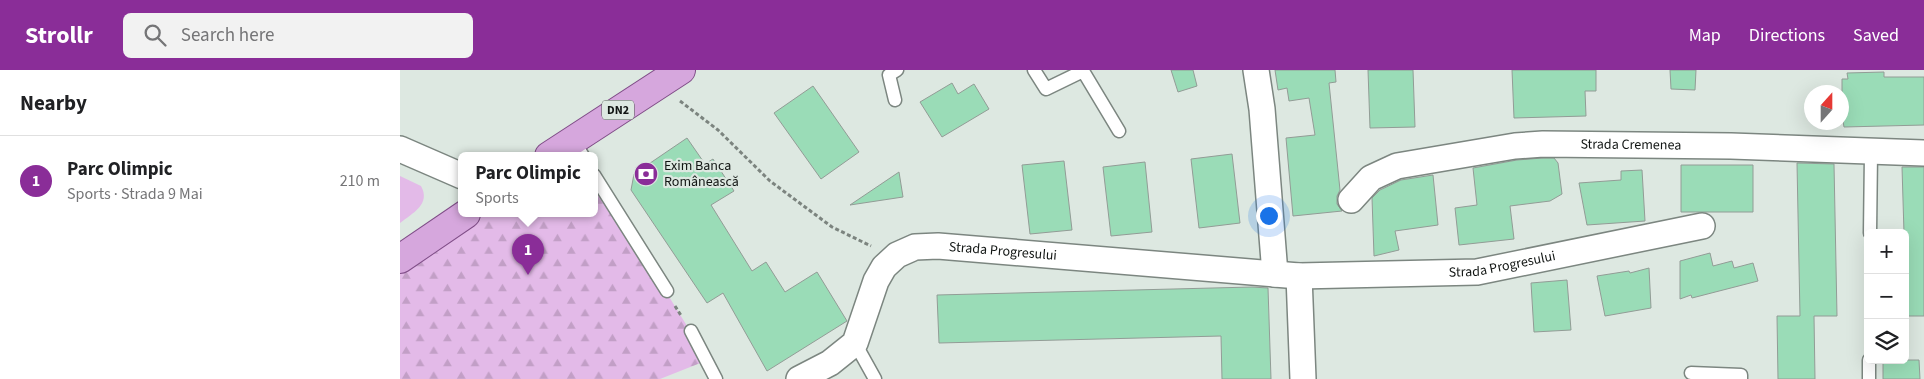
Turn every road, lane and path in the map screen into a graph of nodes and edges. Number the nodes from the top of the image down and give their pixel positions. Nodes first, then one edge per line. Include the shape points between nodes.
1 (680, 70) edge
2 (897, 70) edge
3 (1034, 70) edge
4 (1256, 70) edge
5 (658, 85) junction
6 (895, 100) dead end
7 (1119, 131) dead end
8 (578, 148) edge
9 (400, 149) edge
10 (564, 152) edge
11 (1871, 152) junction
12 (1924, 153) edge
13 (458, 174) edge
14 (598, 181) edge
15 (1351, 200) dead end
16 (462, 217) edge
17 (1702, 226) dead end
18 (1870, 229) edge
19 (894, 257) junction
20 (400, 259) edge
21 (1287, 275) junction
22 (667, 291) joint
23 (691, 331) joint
24 (855, 343) junction
25 (1869, 364) edge
26 (1691, 373) dead end
27 (716, 379) edge
28 (799, 379) edge
29 (875, 379) edge
30 (1303, 379) edge
31 (1741, 379) edge
32 (1869, 379) edge

1 - 5 main road, DN2
2 - 6 lane via 889,75
3 - 7 lane via 1046,89 1083,71
4 - 21 street
5 - 8 main road, DN2
5 - 19 path via 718,130 770,181 832,227
8 - 10 main road, DN2
9 - 13 street
11 - 12 street, Strada Cremenea
11 - 15 street, Strada Cremenea via 1731,146 1515,146 1397,166 1371,178
11 - 18 lane
14 - 22 lane
16 - 20 main road
17 - 21 street, Strada Progresului via 1477,272
19 - 21 street, Strada Progresului via 915,247 938,246
19 - 24 street, Strada Progresului via 884,266 876,281
21 - 30 street
22 - 23 path
23 - 27 lane
24 - 28 street via 830,363
24 - 29 lane
25 - 32 lane
26 - 31 lane via 1741,375

